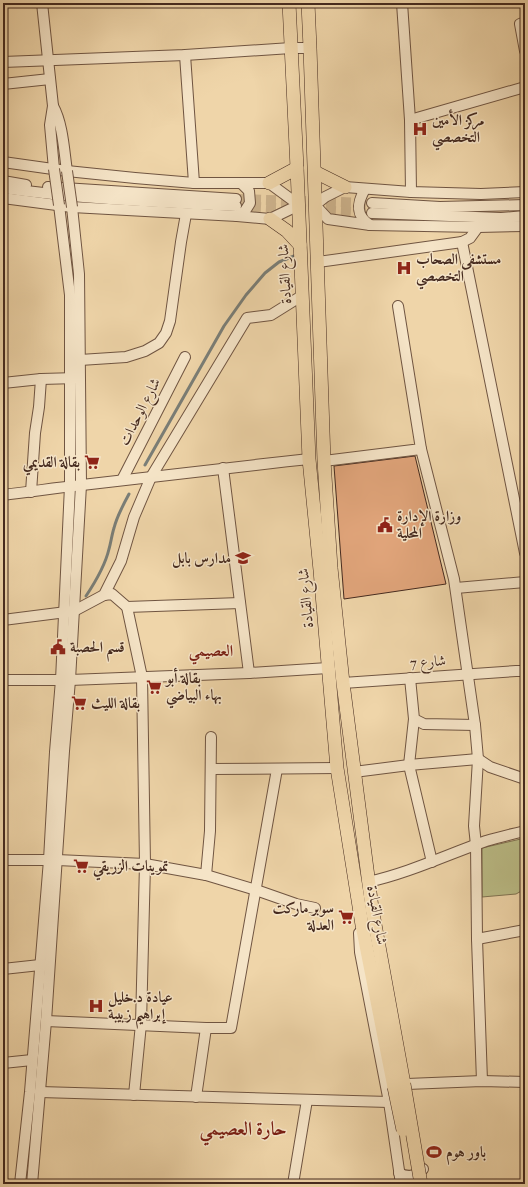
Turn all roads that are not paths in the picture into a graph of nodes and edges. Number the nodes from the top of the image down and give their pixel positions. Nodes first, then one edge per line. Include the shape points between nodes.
1 (42, 3) edge
2 (289, 3) edge
3 (308, 3) edge
4 (402, 3) edge
5 (525, 22) edge
6 (291, 48) junction
7 (310, 48) junction
8 (525, 51) edge
9 (185, 55) junction
10 (48, 60) junction
11 (3, 62) edge
12 (50, 79) junction
13 (3, 84) edge
14 (525, 87) edge
15 (53, 106) junction
16 (410, 120) junction
17 (3, 162) edge
18 (297, 168) junction
19 (54, 169) junction
20 (67, 171) junction
21 (314, 172) junction
22 (3, 181) edge
23 (194, 183) junction
24 (241, 183) junction
25 (269, 183) junction
26 (345, 187) junction
27 (3, 188) edge
28 (365, 189) junction
29 (411, 192) junction
30 (525, 192) edge
31 (3, 198) edge
32 (59, 205) junction
33 (299, 205) junction
34 (315, 205) junction
35 (525, 205) edge
36 (72, 207) junction
37 (236, 207) junction
38 (186, 214) junction
39 (525, 216) edge
40 (270, 219) junction
41 (370, 225) junction
42 (525, 226) edge
43 (478, 227) junction
44 (462, 242) junction
45 (300, 244) junction
46 (318, 262) junction
47 (303, 295) junction
48 (398, 306) dead end
49 (185, 357) dead end
50 (80, 360) junction
51 (75, 378) junction
52 (42, 379) junction
53 (3, 383) edge
54 (422, 449) junction
55 (309, 459) junction
56 (324, 461) junction
57 (223, 468) junction
58 (151, 477) junction
59 (122, 480) junction
60 (81, 485) junction
61 (70, 486) junction
62 (30, 492) junction
63 (3, 494) edge
64 (525, 553) edge
65 (525, 582) edge
66 (456, 588) junction
67 (104, 595) junction
68 (240, 603) junction
69 (127, 607) junction
70 (68, 611) junction
71 (3, 620) edge
72 (328, 668) junction
73 (522, 670) edge
74 (249, 673) junction
75 (468, 674) junction
76 (142, 677) junction
77 (410, 678) junction
78 (3, 680) edge
79 (66, 680) junction
80 (343, 683) junction
81 (414, 719) junction
82 (475, 725) junction
83 (211, 737) dead end
84 (478, 759) junction
85 (409, 765) junction
86 (337, 768) junction
87 (211, 769) junction
88 (277, 769) junction
89 (354, 772) junction
90 (525, 779) edge
91 (525, 831) edge
92 (476, 845) junction
93 (3, 860) edge
94 (53, 860) junction
95 (432, 862) junction
96 (145, 864) junction
97 (206, 875) junction
98 (368, 882) junction
99 (256, 890) junction
100 (315, 908) dead end
101 (366, 910) junction
102 (525, 930) edge
103 (477, 940) junction
104 (40, 965) junction
105 (3, 969) edge
106 (46, 1021) junction
107 (141, 1024) junction
108 (206, 1028) junction
109 (32, 1060) junction
110 (3, 1062) edge
111 (482, 1081) junction
112 (525, 1082) edge
113 (402, 1085) junction
114 (40, 1092) junction
115 (134, 1095) junction
116 (196, 1097) junction
117 (307, 1100) junction
118 (389, 1102) junction
119 (423, 1169) junction
120 (399, 1173) junction
121 (20, 1184) edge
122 (32, 1184) edge
123 (293, 1184) edge
124 (401, 1184) edge
125 (413, 1184) edge
126 (421, 1184) edge
127 (426, 1184) edge

1 - 10 street
2 - 6 main road, شارع القيادة
3 - 7 main road, شارع القيادة
4 - 16 street
5 - 8 street via 520,24
6 - 7 street
6 - 9 street
6 - 18 main road, شارع القيادة
7 - 21 main road, شارع القيادة
9 - 10 street
9 - 23 street
10 - 11 street
10 - 12 street
12 - 13 street
12 - 15 street
14 - 16 street
15 - 19 street via 50,125
15 - 20 street via 58,115
16 - 29 street
17 - 19 street
18 - 25 main road
18 - 33 main road, شارع القيادة
19 - 20 street
19 - 32 street, bridge
20 - 23 street
20 - 36 street, bridge
21 - 26 main road
21 - 34 main road, شارع القيادة
22 - 37 street
23 - 24 street
24 - 25 street
24 - 37 street via 249,191 250,202 244,211
25 - 33 street
26 - 28 street
26 - 34 street
27 - 37 street via 91,198
28 - 29 street
28 - 41 street via 358,208 363,220
29 - 30 street
31 - 32 street
32 - 36 street
32 - 51 street via 70,295
33 - 40 street
33 - 45 main road, شارع القيادة
34 - 41 street via 328,219
34 - 46 main road, شارع القيادة
35 - 39 street via 372,208 500,218
36 - 38 street
36 - 50 street via 79,274
37 - 38 street
37 - 40 street
38 - 50 street via 170,321 159,344 126,357
40 - 45 main road via 287,230
41 - 43 street
42 - 43 street
43 - 44 street via 470,238
44 - 46 street
44 - 64 street
45 - 47 main road, شارع القيادة
46 - 56 main road, شارع القيادة
47 - 55 main road, شارع القيادة
47 - 58 street via 271,315 248,318
48 - 54 street
49 - 59 street, شارع الوحدات
50 - 51 street
51 - 52 street
51 - 60 street
51 - 61 street
52 - 53 street
52 - 62 street
54 - 56 street
54 - 66 street
55 - 57 street
55 - 72 main road, شارع القيادة
56 - 80 main road, شارع القيادة via 330,568
57 - 58 street
57 - 68 street
58 - 59 street
58 - 67 street via 134,517 121,561
59 - 60 street
60 - 61 street
60 - 70 street
61 - 62 street
61 - 70 street
62 - 63 street
65 - 66 street
66 - 75 street
67 - 69 street via 112,594
67 - 70 street
68 - 69 street
68 - 74 street
69 - 76 street
70 - 71 street
70 - 79 street
72 - 74 street
72 - 86 main road, شارع القيادة
73 - 75 street, شارع 7
74 - 76 street
75 - 77 street, شارع 7
75 - 82 street
76 - 79 street
76 - 96 street
77 - 80 street, شارع 7
77 - 81 street
78 - 79 street
79 - 94 street via 55,752
80 - 89 main road, شارع القيادة
81 - 82 street via 424,724
81 - 85 street
82 - 84 street
83 - 87 street
84 - 85 street
84 - 90 street via 490,767
84 - 92 street via 474,826
85 - 89 street
85 - 95 street
86 - 88 street
86 - 101 main road, شارع القيادة
87 - 88 street
87 - 97 street
88 - 99 street
89 - 98 main road, شارع القيادة
91 - 92 street
92 - 95 street
92 - 103 street
93 - 94 street
94 - 96 street
94 - 104 street
94 - 106 street
95 - 98 street via 388,878
96 - 97 street
96 - 107 street
97 - 99 street
98 - 101 main road, شارع القيادة
99 - 100 street
99 - 108 street via 231,1028
101 - 113 main road, شارع القيادة via 364,933
101 - 118 street via 359,927 360,952
102 - 103 street
103 - 111 street
104 - 105 street
104 - 109 street
106 - 107 street
106 - 114 street
107 - 108 street
107 - 115 street
108 - 116 street
109 - 110 street
109 - 121 street
111 - 112 street
111 - 113 street
113 - 119 street
113 - 125 main road, شارع القيادة, bridge
113 - 126 main road, شارع القيادة, bridge
114 - 115 street
114 - 122 street
115 - 116 street
116 - 117 street
117 - 118 street
117 - 123 street
118 - 120 street
119 - 120 street via 415,1176
119 - 127 street
120 - 124 street

